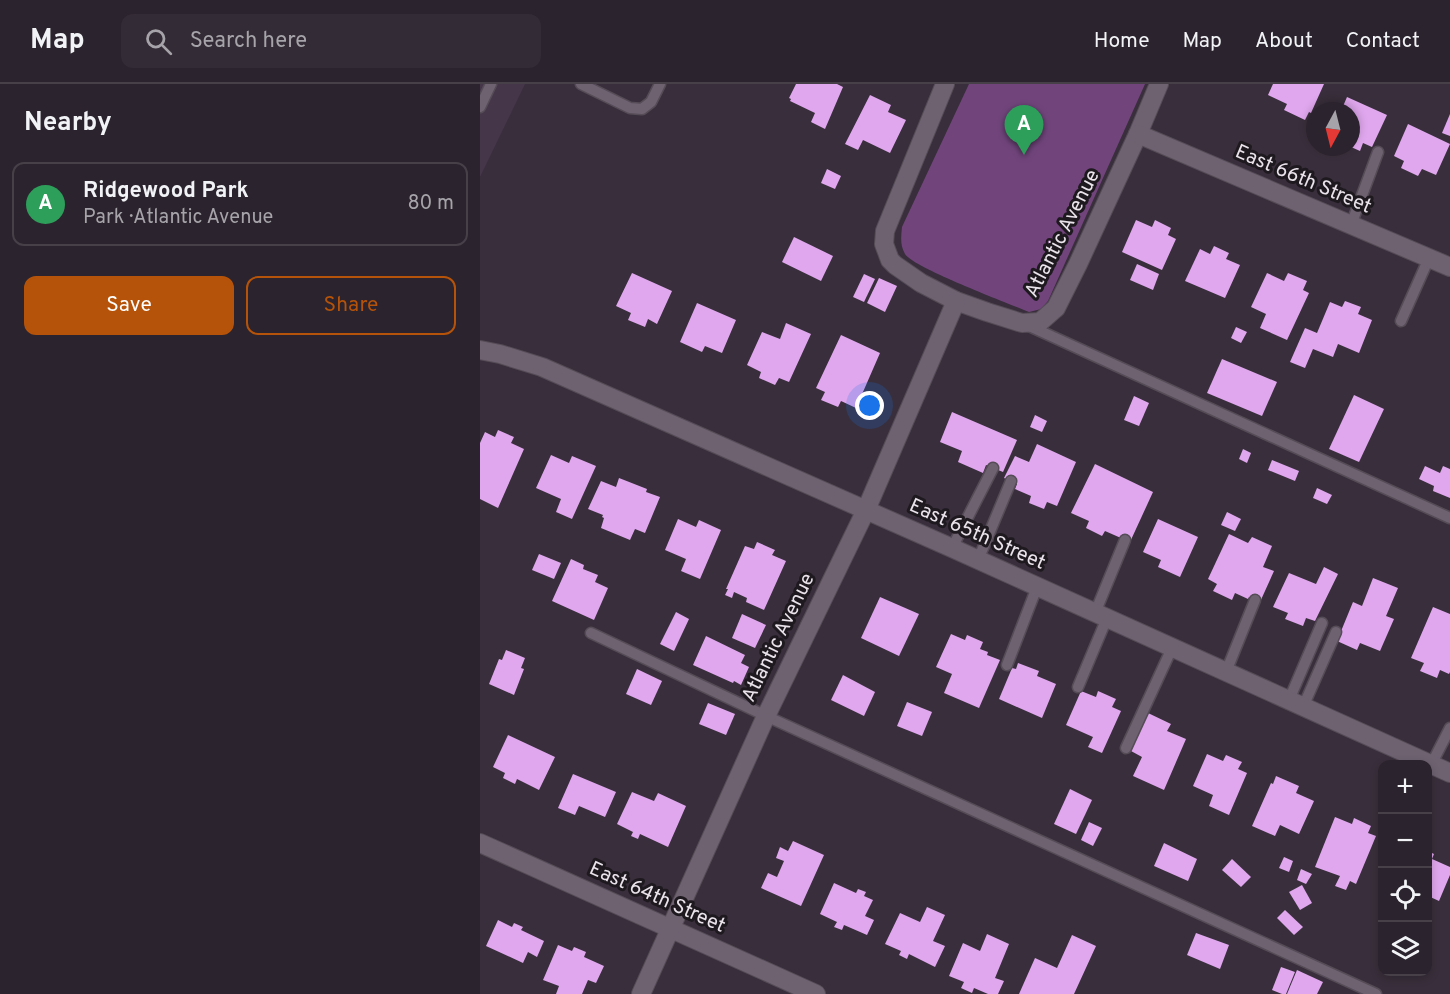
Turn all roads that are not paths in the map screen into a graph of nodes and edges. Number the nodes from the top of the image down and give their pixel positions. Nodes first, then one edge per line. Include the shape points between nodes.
1 (490, 84) edge
2 (581, 84) edge
3 (660, 84) edge
4 (945, 84) edge
5 (1159, 84) edge
6 (480, 107) edge
7 (1138, 134) junction
8 (1378, 152) dead end
9 (1351, 225) junction
10 (1429, 258) junction
11 (1450, 267) edge
12 (957, 301) junction
13 (1401, 321) dead end
14 (1022, 323) junction
15 (480, 350) edge
16 (993, 468) dead end
17 (1011, 481) dead end
18 (866, 510) junction
19 (1450, 518) edge
20 (1125, 540) dead end
21 (952, 548) junction
22 (978, 560) junction
23 (1037, 587) junction
24 (1255, 600) dead end
25 (1101, 616) junction
26 (1322, 623) dead end
27 (1336, 632) dead end
28 (591, 633) dead end
29 (1172, 648) junction
30 (1007, 665) dead end
31 (1226, 672) junction
32 (1078, 687) dead end
33 (1296, 703) junction
34 (766, 717) junction
35 (1450, 729) edge
36 (1126, 748) dead end
37 (1420, 760) edge
38 (1432, 763) edge
39 (1432, 765) edge
40 (1450, 773) edge
41 (480, 843) edge
42 (671, 929) junction
43 (641, 994) edge
44 (816, 994) edge
45 (1376, 994) edge

1 - 6 lane
2 - 3 lane via 630,108 642,109 651,102
4 - 12 street, Atlantic Avenue via 885,231 884,244 895,265
5 - 7 street, Atlantic Avenue
7 - 9 street, East 66th Street
7 - 14 street, Atlantic Avenue via 1056,308 1040,322
8 - 9 lane
9 - 10 street, East 66th Street
10 - 11 street, East 66th Street
10 - 13 lane
12 - 14 street, Atlantic Avenue
12 - 18 street, Atlantic Avenue
14 - 19 lane
15 - 18 street, East 65th Street via 542,367
16 - 21 lane
17 - 22 lane
18 - 21 street, East 65th Street
18 - 34 street, Atlantic Avenue
20 - 25 lane
21 - 22 street, East 65th Street
22 - 23 street, East 65th Street
23 - 25 street, East 65th Street
23 - 30 lane
24 - 31 lane
25 - 29 street, East 65th Street
25 - 32 lane
26 - 33 lane
27 - 33 lane
28 - 34 lane
29 - 31 street, East 65th Street
29 - 36 lane
31 - 33 street, East 65th Street
33 - 37 street, East 65th Street
34 - 42 street, Atlantic Avenue
34 - 45 lane
35 - 38 lane
39 - 40 street, East 65th Street
41 - 42 street, East 64th Street
42 - 43 street, Atlantic Avenue
42 - 44 street, East 64th Street

